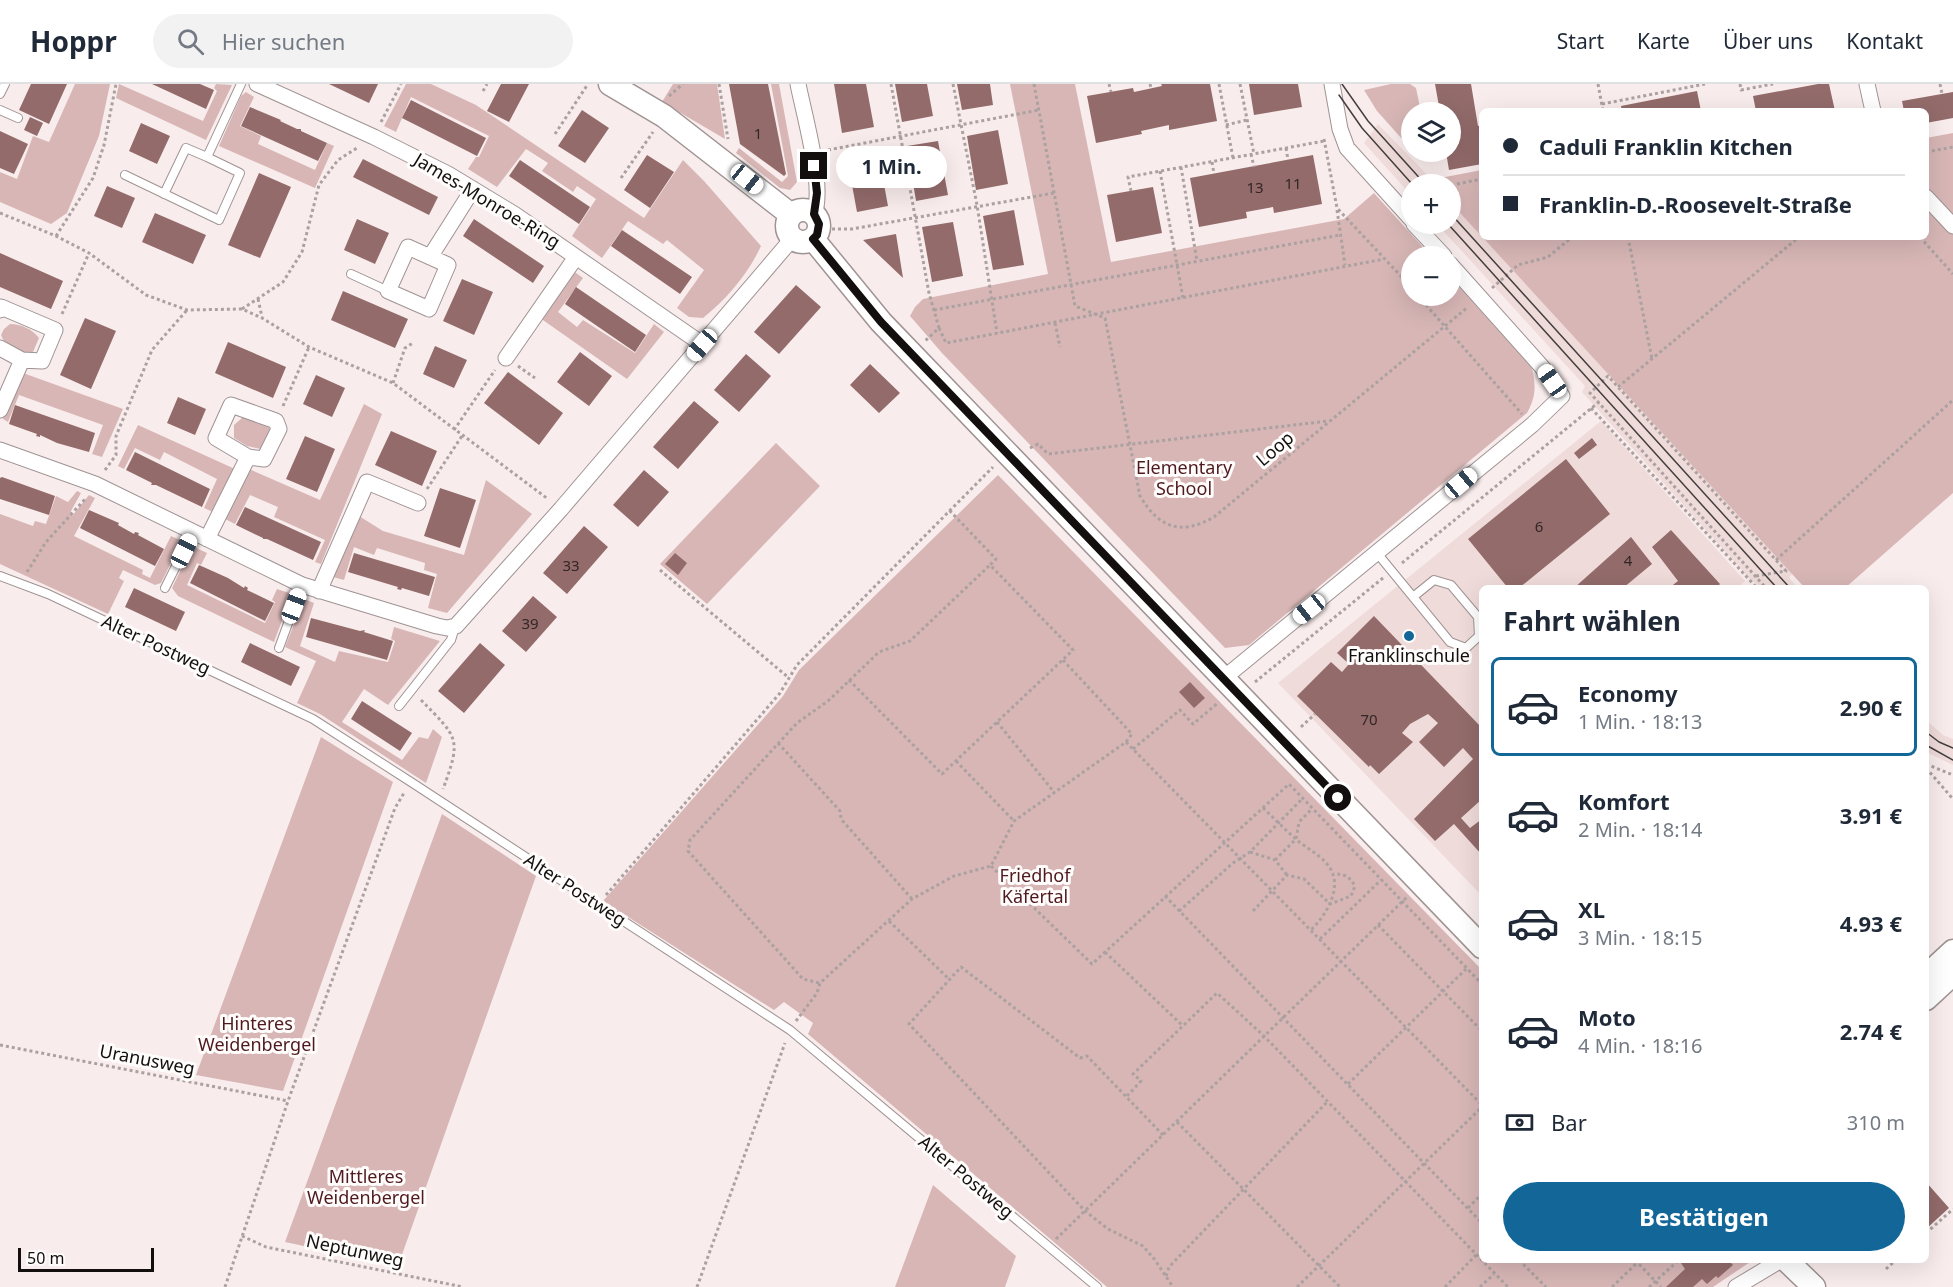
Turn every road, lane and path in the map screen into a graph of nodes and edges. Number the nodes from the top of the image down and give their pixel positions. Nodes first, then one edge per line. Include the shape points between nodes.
1 (5, 84) edge
2 (116, 84) edge
3 (241, 84) edge
4 (257, 84) edge
5 (401, 84) edge
6 (487, 84) edge
7 (588, 84) edge
8 (610, 84) edge
9 (719, 84) edge
10 (798, 84) edge
11 (891, 84) edge
12 (953, 84) edge
13 (1034, 84) edge
14 (1109, 84) edge
15 (1219, 84) edge
16 (1240, 84) edge
17 (1332, 84) edge
18 (1598, 84) edge
19 (1705, 84) edge
20 (1740, 84) edge
21 (1773, 84) edge
22 (1868, 84) edge
23 (1940, 84) edge
24 (483, 91) dead end
25 (1110, 92) dead end
26 (0, 94) edge
27 (1942, 94) dead end
28 (1602, 104) junction
29 (1603, 108) edge
30 (1872, 108) edge
31 (0, 110) edge
32 (1039, 110) junction
33 (664, 116) junction
34 (18, 118) dead end
35 (1247, 120) junction
36 (961, 125) junction
37 (1226, 125) junction
38 (1322, 130) dead end
39 (555, 134) dead end
40 (901, 136) junction
41 (374, 137) junction
42 (1324, 141) junction
43 (1953, 147) edge
44 (1286, 148) junction
45 (1929, 151) edge
46 (812, 153) junction
47 (1253, 154) junction
48 (207, 157) junction
49 (1233, 158) junction
50 (1288, 160) dead end
51 (1212, 162) junction
52 (1181, 167) junction
53 (1254, 167) dead end
54 (732, 168) junction
55 (1160, 171) junction
56 (1214, 174) dead end
57 (125, 175) dead end
58 (621, 178) dead end
59 (1479, 180) edge
60 (1461, 183) edge
61 (473, 189) junction
62 (1131, 191) dead end
63 (1054, 193) junction
64 (164, 194) junction
65 (1929, 200) edge
66 (977, 206) junction
67 (1337, 208) junction
68 (1401, 209) edge
69 (0, 213) edge
70 (916, 217) junction
71 (1953, 225) edge
72 (809, 230) junction
73 (1424, 234) edge
74 (1340, 235) junction
75 (56, 236) junction
76 (1568, 240) edge
77 (1629, 240) edge
78 (1795, 240) edge
79 (1923, 240) edge
80 (1435, 246) edge
81 (89, 253) junction
82 (430, 257) junction
83 (576, 257) junction
84 (1384, 259) junction
85 (1197, 261) junction
86 (1177, 265) junction
87 (1346, 266) junction
88 (351, 274) dead end
89 (1953, 274) edge
90 (1461, 276) edge
91 (1401, 277) edge
92 (1071, 285) junction
93 (388, 291) junction
94 (1183, 298) junction
95 (1480, 298) junction
96 (258, 299) junction
97 (992, 299) junction
98 (1427, 306) edge
99 (242, 309) junction
100 (0, 310) edge
101 (188, 310) junction
102 (934, 310) junction
103 (1097, 315) junction
104 (262, 318) junction
105 (1054, 323) junction
106 (1446, 326) junction
107 (939, 328) junction
108 (55, 330) junction
109 (997, 334) junction
110 (413, 343) dead end
111 (702, 345) junction
112 (309, 347) junction
113 (1060, 347) dead end
114 (0, 348) edge
115 (911, 354) junction
116 (506, 358) joint
117 (1652, 358) junction
118 (22, 360) junction
119 (393, 383) junction
120 (1618, 387) junction
121 (1953, 400) edge
122 (1599, 402) junction
123 (1591, 408) junction
124 (0, 410) edge
125 (1521, 412) dead end
126 (276, 421) junction
127 (1330, 421) junction
128 (454, 430) junction
129 (462, 436) junction
130 (1130, 444) junction
131 (0, 450) edge
132 (1010, 455) junction
133 (248, 457) junction
134 (95, 484) junction
135 (417, 503) joint
136 (561, 509) junction
137 (949, 510) junction
138 (193, 532) junction
139 (207, 539) junction
140 (1377, 553) junction
141 (1776, 560) junction
142 (990, 565) junction
143 (660, 570) dead end
144 (1392, 571) junction
145 (0, 576) edge
146 (1756, 576) junction
147 (21, 583) junction
148 (302, 585) junction
149 (1754, 585) edge
150 (1764, 585) edge
151 (165, 588) dead end
152 (319, 591) junction
153 (1413, 597) junction
154 (456, 626) junction
155 (279, 648) dead end
156 (1062, 659) junction
157 (789, 678) junction
158 (849, 680) junction
159 (1233, 687) junction
160 (411, 690) junction
161 (399, 706) dead end
162 (1315, 714) dead end
163 (997, 722) junction
164 (1301, 727) dead end
165 (1126, 742) junction
166 (778, 743) junction
167 (1133, 749) junction
168 (956, 761) junction
169 (1929, 767) edge
170 (1929, 770) edge
171 (1953, 775) edge
172 (411, 782) junction
173 (1054, 792) junction
174 (1302, 798) junction
175 (1953, 799) edge
176 (439, 800) junction
177 (1263, 808) junction
178 (1312, 809) junction
179 (1014, 821) junction
180 (1278, 822) junction
181 (1296, 839) junction
182 (1224, 842) junction
183 (1250, 852) junction
184 (1241, 859) junction
185 (1275, 860) junction
186 (991, 866) junction
187 (1333, 874) junction
188 (1287, 875) junction
189 (1381, 880) junction
190 (1420, 884) junction
191 (1272, 890) junction
192 (1165, 896) junction
193 (912, 899) junction
194 (1402, 902) junction
195 (598, 904) junction
196 (1330, 904) junction
197 (1179, 911) junction
198 (1253, 911) dead end
199 (890, 921) junction
200 (1378, 925) junction
201 (1311, 930) junction
202 (1320, 939) junction
203 (1479, 944) edge
204 (1953, 951) edge
205 (1105, 952) junction
206 (1341, 961) junction
207 (1467, 968) junction
208 (1929, 973) edge
209 (1953, 974) edge
210 (950, 980) junction
211 (1479, 981) edge
212 (820, 983) junction
213 (1443, 992) junction
214 (1929, 996) edge
215 (1283, 1017) junction
216 (1183, 1026) junction
217 (1406, 1028) junction
218 (1479, 1028) edge
219 (790, 1030) junction
220 (1263, 1036) junction
221 (0, 1045) edge
222 (1348, 1084) junction
223 (1127, 1096) junction
224 (288, 1101) junction
225 (1327, 1102) junction
226 (1479, 1103) edge
227 (1479, 1109) edge
228 (1177, 1121) junction
229 (1163, 1135) junction
230 (1423, 1164) junction
231 (1404, 1183) junction
232 (1243, 1188) junction
233 (1479, 1197) edge
234 (1468, 1208) junction
235 (1953, 1209) edge
236 (1085, 1211) junction
237 (1479, 1220) edge
238 (1929, 1230) edge
239 (242, 1236) junction
240 (1049, 1246) junction
241 (1476, 1255) junction
242 (1479, 1258) edge
243 (1484, 1263) edge
244 (1522, 1263) edge
245 (1636, 1263) edge
246 (1640, 1263) edge
247 (1676, 1263) edge
248 (1776, 1263) edge
249 (1789, 1263) edge
250 (1893, 1263) edge
251 (1319, 1266) junction
252 (1886, 1269) dead end
253 (1494, 1273) junction
254 (1166, 1276) junction
255 (1655, 1281) junction
256 (225, 1287) edge
257 (463, 1287) edge
258 (698, 1287) edge
259 (1097, 1287) edge
260 (1173, 1287) edge
261 (1297, 1287) edge
262 (1340, 1287) edge
263 (1445, 1287) edge
264 (1480, 1287) edge
265 (1508, 1287) edge
266 (1546, 1287) edge
267 (1612, 1287) edge
268 (1649, 1287) edge
269 (1660, 1287) edge
270 (1736, 1287) edge
271 (1814, 1287) edge

1 - 26 lane
2 - 75 path via 93,178
3 - 48 lane
4 - 41 street, James-Monroe-Ring
5 - 41 path
6 - 24 path
7 - 39 path
8 - 33 street
9 - 54 path
10 - 46 street
11 - 40 path
12 - 36 path
13 - 32 path
14 - 25 path
15 - 37 path
16 - 35 path
17 - 68 street via 1347,148
18 - 28 path
19 - 28 path
20 - 21 path via 1741,90
22 - 30 street
23 - 27 path
28 - 29 path
31 - 34 lane
32 - 36 path
32 - 63 path
33 - 54 street
33 - 58 path
35 - 37 path
35 - 47 path
36 - 40 path
36 - 66 path
37 - 49 path
38 - 42 path
40 - 46 path
40 - 70 path
41 - 61 street, James-Monroe-Ring
41 - 96 path via 338,160 319,185 302,252 283,282
42 - 44 path
42 - 67 path
43 - 45 path
44 - 47 path
44 - 50 path
46 - 72 street via 817,207
47 - 49 path
47 - 53 path
48 - 64 lane via 186,148
48 - 64 lane via 240,173 219,220
49 - 51 path
51 - 52 path
51 - 56 path
52 - 55 path
52 - 85 path
54 - 72 street via 790,214 802,209
55 - 62 path via 1128,177
55 - 86 path
57 - 64 lane
59 - 60 path
61 - 82 street
61 - 83 street, James-Monroe-Ring
63 - 66 path
63 - 92 path
65 - 71 street
66 - 70 path
66 - 97 path
67 - 74 path
67 - 84 path
69 - 75 path
70 - 72 path via 852,229
70 - 102 path
72 - 111 street
72 - 115 street
73 - 80 street
74 - 85 path
74 - 87 path
75 - 81 path
76 - 95 path, Loop via 1548,257 1518,265
77 - 117 path
78 - 117 path
79 - 89 path
81 - 101 path via 146,295
81 - 108 path
82 - 93 street via 408,248
82 - 93 street via 448,265 429,309
83 - 111 street, James-Monroe-Ring
83 - 116 street
84 - 87 path
84 - 91 path
85 - 86 path
86 - 92 path
86 - 94 path
87 - 94 path
88 - 93 lane
90 - 95 street
92 - 97 path
92 - 103 path via 1075,306
94 - 103 path
95 - 106 path, Loop
95 - 140 street via 1542,366 1562,396
96 - 99 path
96 - 104 path
97 - 102 path
97 - 109 path
98 - 106 path
99 - 101 path
99 - 104 path
100 - 108 street via 1,307
101 - 134 path via 152,351 116,436 116,456
102 - 107 path
103 - 105 path
103 - 130 path, Loop via 1105,318
104 - 112 path
105 - 109 path
105 - 113 path
106 - 125 path
106 - 127 path, Loop
107 - 109 path via 946,343
107 - 115 path
108 - 118 street via 42,361
110 - 119 path via 405,348
111 - 136 street
112 - 119 path
112 - 126 path
114 - 118 street
115 - 132 street
116 - 128 path
117 - 120 path
118 - 124 street
119 - 128 path
120 - 122 path via 1608,376 1590,393
120 - 141 path
121 - 141 path
122 - 123 path
122 - 146 path
123 - 144 path
123 - 149 path
126 - 133 street via 279,429 264,459
126 - 133 street via 231,405 216,438
127 - 130 path
127 - 130 path, Loop via 1214,517 1189,527 1165,524 1150,513 1140,496
128 - 129 path
129 - 135 path
129 - 136 path
130 - 132 path via 1048,454 1038,444
131 - 134 street
132 - 137 path
132 - 159 street
133 - 139 street
134 - 138 street
134 - 147 path via 84,502 45,542
135 - 152 street via 367,482
136 - 154 street
137 - 142 path via 996,559
137 - 157 path via 797,665
138 - 139 street
138 - 151 lane
139 - 148 street
140 - 144 lane
140 - 159 street
141 - 146 path via 1786,571
142 - 156 path via 1072,650
142 - 158 path via 910,641 879,652
143 - 157 path
144 - 153 lane
144 - 159 path
145 - 147 lane, Alter Postweg
146 - 150 path
147 - 172 lane, Alter Postweg via 313,719
148 - 152 street
148 - 155 lane
152 - 154 street via 437,626
153 - 153 lane via 1450,642 1466,648 1479,636 1478,617 1451,585 1434,580
154 - 160 lane via 451,640
156 - 163 path
156 - 165 path via 1132,734
157 - 195 path
158 - 166 path
158 - 168 path via 942,774
159 - 167 path via 1193,724 1180,710
159 - 190 street
160 - 161 lane
160 - 176 path via 453,736 454,759
162 - 164 path
163 - 168 path
163 - 173 path
165 - 167 path
165 - 173 path
166 - 193 path
166 - 212 path via 690,840 688,850 804,979
167 - 182 path
168 - 179 path
169 - 171 path
170 - 175 path
172 - 176 lane, Alter Postweg
172 - 224 path via 395,808
173 - 179 path
174 - 177 path via 1289,784
174 - 178 path
174 - 180 path
176 - 195 lane, Alter Postweg
177 - 180 path
177 - 182 path
178 - 181 path via 1299,822
178 - 189 path
179 - 186 path
180 - 181 path
180 - 183 path
181 - 185 path
181 - 187 path via 1326,863
182 - 184 path
182 - 192 path
183 - 184 path
183 - 185 path
184 - 191 path
184 - 197 path
185 - 188 path
186 - 193 path via 954,876
186 - 205 path via 1092,964
187 - 196 path
187 - 196 path via 1343,874 1355,886 1351,896
188 - 191 path
188 - 196 path via 1304,879
189 - 194 path
189 - 202 path
190 - 194 path
190 - 203 street
191 - 198 path
191 - 201 path
192 - 197 path
192 - 205 path
193 - 199 path
194 - 200 path
194 - 207 path
195 - 219 lane, Alter Postweg
196 - 201 path via 1326,915
197 - 215 path
199 - 210 path
199 - 212 path
200 - 206 path
200 - 213 path
201 - 202 path
202 - 206 path
204 - 208 street
205 - 216 path
206 - 215 path
206 - 217 path
207 - 211 path
207 - 213 path
209 - 214 street
210 - 223 path via 961,967 1080,1058 1087,1056
210 - 236 path via 909,1024
212 - 219 path
213 - 217 path
213 - 218 path
215 - 220 path
215 - 222 path
216 - 220 path via 1217,993
216 - 223 path via 1133,1074 1141,1081
217 - 222 path
217 - 226 path
219 - 240 lane, Alter Postweg
219 - 258 path
220 - 225 path
220 - 228 path
221 - 224 path, Uranusweg
222 - 230 path
223 - 229 path
224 - 239 path
225 - 231 path
225 - 232 path
227 - 230 path
228 - 229 path
228 - 232 path
229 - 236 path
230 - 231 path
230 - 234 path
231 - 241 path
231 - 251 path
232 - 251 path
232 - 254 path via 1169,1267
233 - 234 path
234 - 237 path
235 - 238 path
236 - 240 path
236 - 254 path via 1108,1229 1143,1246
239 - 256 path
239 - 257 path, Neptunweg via 266,1247
240 - 259 lane, Alter Postweg
241 - 242 path
241 - 263 path
243 - 253 path
244 - 266 path
245 - 267 path
246 - 255 path
247 - 255 path
248 - 270 street
249 - 271 street
250 - 252 path
251 - 261 path
251 - 262 path
253 - 264 path
253 - 265 path
254 - 260 path
255 - 268 path
255 - 269 path

